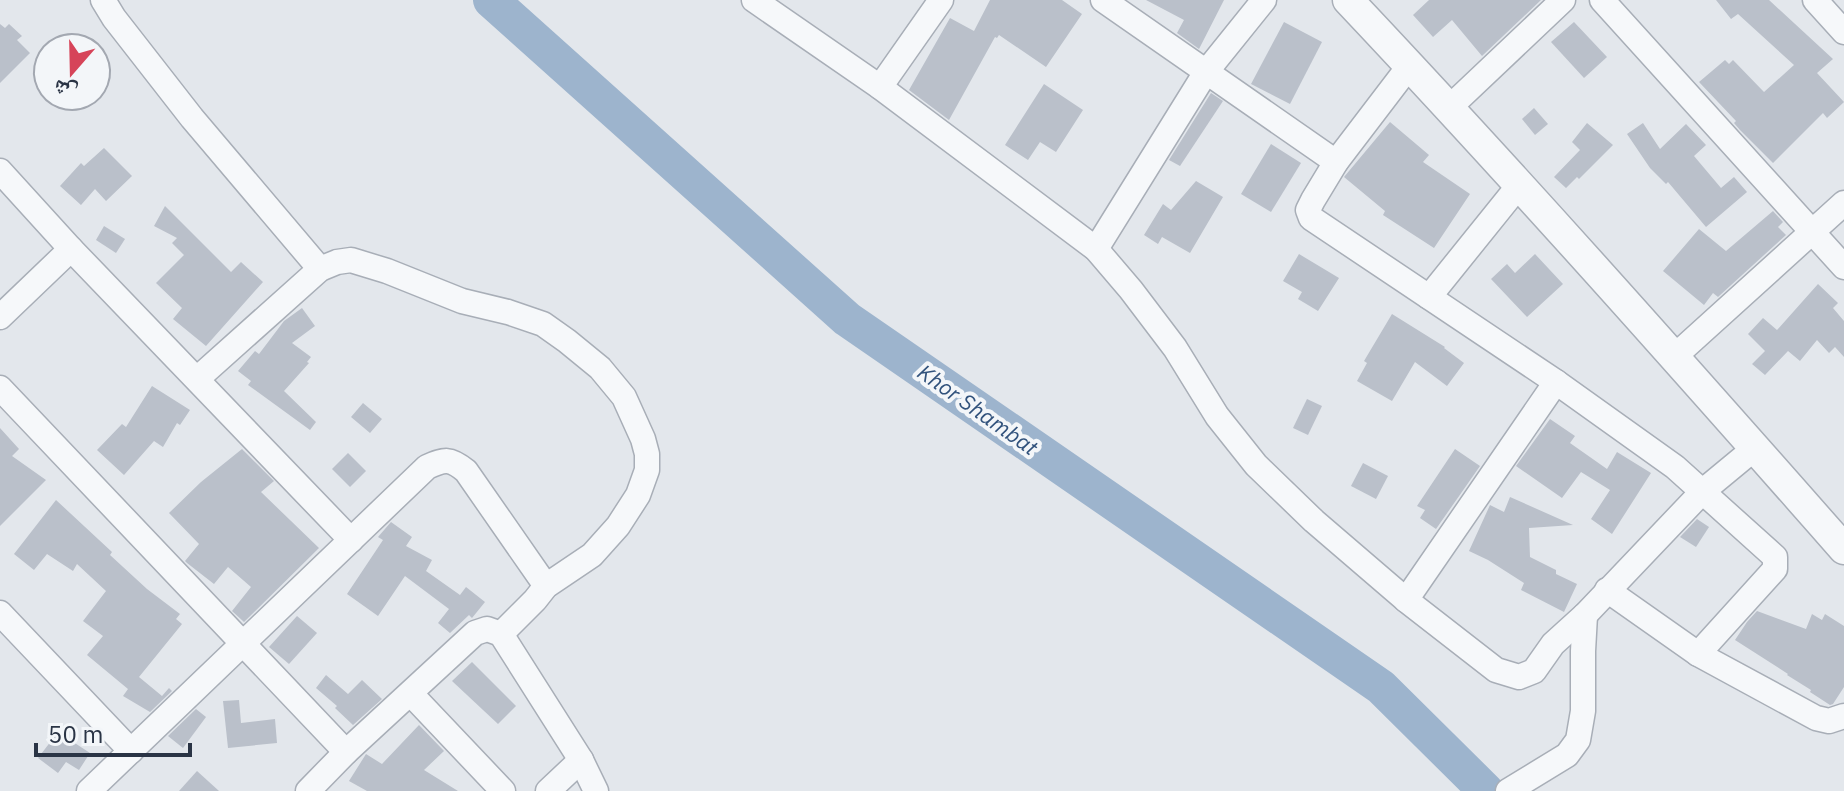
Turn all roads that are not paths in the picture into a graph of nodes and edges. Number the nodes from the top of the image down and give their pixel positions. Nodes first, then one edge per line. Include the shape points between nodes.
1 (103, 0) edge
2 (754, 0) edge
3 (941, 0) edge
4 (1103, 0) edge
5 (1264, 0) edge
6 (1348, 0) edge
7 (1563, 0) edge
8 (1602, 0) edge
9 (1815, 0) edge
10 (1844, 32) edge
11 (1410, 65) junction
12 (1206, 72) junction
13 (880, 87) junction
14 (1450, 107) junction
15 (1336, 162) junction
16 (0, 171) edge
17 (1520, 184) junction
18 (1844, 203) edge
19 (1813, 231) junction
20 (71, 249) junction
21 (1096, 249) junction
22 (1844, 267) edge
23 (320, 269) junction
24 (1429, 297) junction
25 (0, 317) edge
26 (1675, 356) junction
27 (197, 379) junction
28 (1556, 382) junction
29 (0, 388) edge
30 (1755, 448) junction
31 (1703, 491) junction
32 (351, 540) junction
33 (1844, 549) edge
34 (546, 586) junction
35 (1607, 590) junction
36 (1406, 600) junction
37 (0, 613) edge
38 (1585, 615) junction
39 (501, 634) junction
40 (243, 644) junction
41 (1698, 654) junction
42 (411, 694) junction
43 (1844, 716) edge
44 (131, 751) junction
45 (346, 752) junction
46 (581, 760) junction
47 (89, 791) edge
48 (308, 791) edge
49 (503, 791) edge
50 (548, 791) edge
51 (596, 791) edge
52 (1508, 791) edge

1 - 23 street via 192,118
2 - 13 street
3 - 13 street
4 - 12 street
5 - 12 street
6 - 11 street
7 - 14 street
8 - 19 street
9 - 10 street
11 - 14 street
11 - 15 street
12 - 15 street
12 - 21 street
13 - 21 street
14 - 17 street
15 - 24 street via 1308,210 1311,218
16 - 20 street
17 - 24 street
17 - 26 street
18 - 19 street
19 - 22 street
19 - 26 street
20 - 25 street
20 - 27 street
21 - 36 street via 1175,348 1217,416 1256,465
23 - 27 street
23 - 34 street via 351,260 543,324 600,368 624,397 647,454 638,495 592,555
24 - 28 street
26 - 30 street
27 - 32 street
28 - 31 street
28 - 36 street
29 - 40 street
30 - 31 street
30 - 33 street
31 - 35 street
31 - 41 street via 1777,563
32 - 34 street via 427,467 454,461
32 - 40 street
34 - 39 street
35 - 38 street
35 - 41 street
36 - 38 street via 1496,670 1519,677 1534,671 1553,644
37 - 44 street
38 - 52 street via 1578,740 1567,755
39 - 42 street via 487,629 475,633
39 - 46 street
40 - 44 street
40 - 45 street
41 - 43 street via 1816,718
42 - 45 street
42 - 49 street
44 - 47 street
45 - 48 street
46 - 50 street
46 - 51 street

